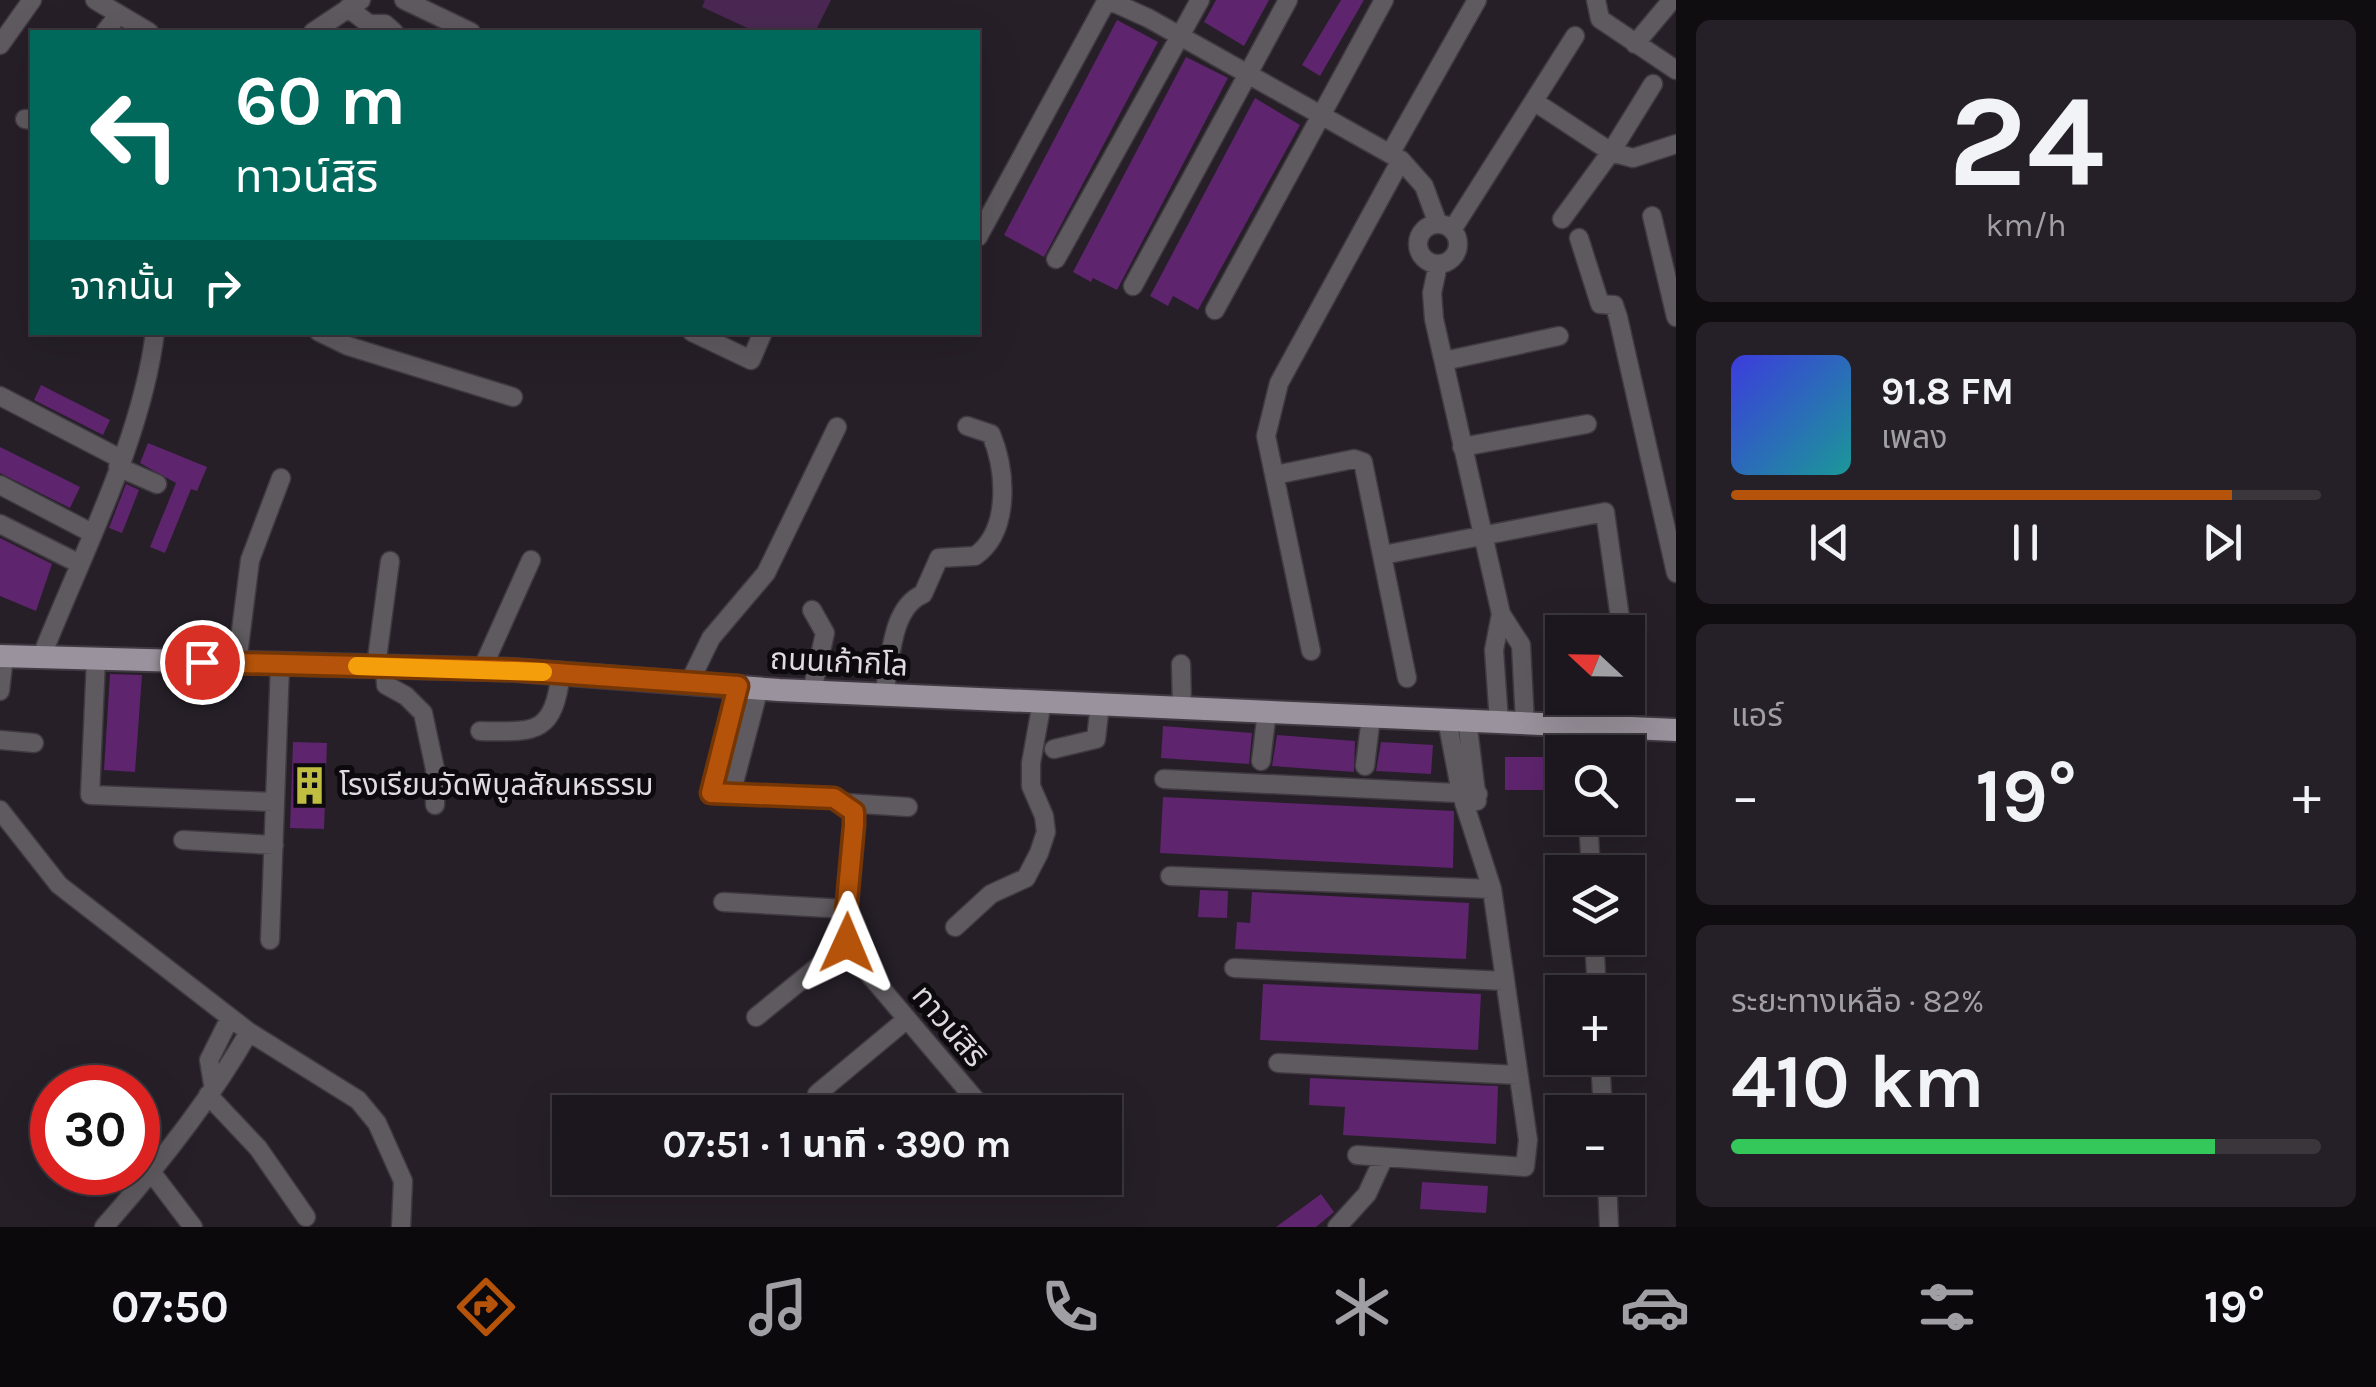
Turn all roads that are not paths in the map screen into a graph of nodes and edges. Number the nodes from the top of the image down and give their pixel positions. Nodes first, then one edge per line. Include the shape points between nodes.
1 (32, 0) edge
2 (95, 0) edge
3 (404, 0) edge
4 (1107, 0) edge
5 (1200, 0) edge
6 (1288, 0) edge
7 (1384, 0) edge
8 (1477, 0) edge
9 (1596, 0) edge
10 (1672, 0) edge
11 (354, 4) edge
12 (119, 14) junction
13 (107, 30) edge
14 (146, 30) edge
15 (316, 30) edge
16 (392, 30) edge
17 (467, 30) edge
18 (1180, 35) junction
19 (1575, 36) dead end
20 (1635, 44) junction
21 (0, 45) edge
22 (1676, 70) edge
23 (1246, 71) junction
24 (1653, 84) dead end
25 (1535, 102) junction
26 (1322, 114) junction
27 (1676, 144) edge
28 (1612, 152) junction
29 (1396, 156) junction
30 (1652, 216) dead end
31 (1562, 219) dead end
32 (1445, 227) junction
33 (980, 232) edge
34 (1579, 238) dead end
35 (1056, 259) dead end
36 (1438, 264) junction
37 (1133, 286) dead end
38 (1215, 310) dead end
39 (1676, 317) edge
40 (155, 335) edge
41 (325, 335) edge
42 (698, 335) edge
43 (761, 335) edge
44 (1559, 336) dead end
45 (1444, 361) junction
46 (0, 396) edge
47 (513, 397) dead end
48 (1588, 424) dead end
49 (838, 426) dead end
50 (967, 426) dead end
51 (1462, 448) junction
52 (120, 463) junction
53 (1275, 475) junction
54 (281, 478) dead end
55 (157, 484) dead end
56 (0, 485) edge
57 (0, 524) edge
58 (90, 532) junction
59 (1482, 538) junction
60 (1383, 555) junction
61 (531, 560) dead end
62 (390, 561) dead end
63 (78, 564) junction
64 (1676, 573) edge
65 (812, 610) dead end
66 (1500, 614) junction
67 (1620, 615) edge
68 (1312, 651) dead end
69 (2, 656) edge
70 (41, 658) junction
71 (96, 659) junction
72 (237, 662) junction
73 (280, 664) junction
74 (1181, 664) dead end
75 (380, 666) junction
76 (482, 669) junction
77 (561, 673) junction
78 (1408, 678) dead end
79 (689, 683) junction
80 (748, 687) junction
81 (0, 691) edge
82 (812, 691) junction
83 (884, 694) junction
84 (1042, 702) junction
85 (1100, 704) junction
86 (1182, 708) junction
87 (1267, 712) junction
88 (1371, 717) junction
89 (1457, 720) junction
90 (1498, 722) junction
91 (1526, 723) junction
92 (1584, 726) junction
93 (1676, 730) edge
94 (480, 731) dead end
95 (1584, 735) edge
96 (0, 740) edge
97 (34, 743) dead end
98 (1054, 750) dead end
99 (1261, 761) dead end
100 (1365, 766) dead end
101 (1164, 779) dead end
102 (1469, 794) junction
103 (275, 802) junction
104 (846, 803) junction
105 (435, 805) dead end
106 (908, 806) dead end
107 (0, 810) edge
108 (183, 840) dead end
109 (274, 845) junction
110 (1170, 876) dead end
111 (1492, 889) junction
112 (723, 902) dead end
113 (846, 909) junction
114 (955, 928) dead end
115 (270, 940) dead end
116 (847, 943) junction
117 (1234, 968) dead end
118 (1505, 981) junction
119 (756, 1017) dead end
120 (230, 1018) junction
121 (907, 1019) junction
122 (249, 1032) junction
123 (1278, 1062) dead end
124 (1518, 1075) junction
125 (210, 1090) junction
126 (817, 1094) dead end
127 (971, 1095) edge
128 (1357, 1155) dead end
129 (1384, 1156) junction
130 (160, 1161) edge
131 (160, 1183) edge
132 (132, 1195) edge
133 (1608, 1195) edge
134 (306, 1218) dead end
135 (104, 1227) edge
136 (192, 1227) edge
137 (401, 1227) edge
138 (1337, 1227) edge
139 (1609, 1227) edge

1 - 21 street
2 - 12 street
3 - 17 street
4 - 18 street
4 - 33 street
5 - 18 street
6 - 23 street
7 - 26 street
8 - 29 street
9 - 20 street via 1600,19
10 - 20 street
11 - 15 street
11 - 16 street via 369,24
12 - 13 street
12 - 14 street
18 - 23 street
18 - 35 street
19 - 25 street
20 - 22 street
23 - 26 street
23 - 37 street
24 - 28 street
25 - 28 street
25 - 32 street
26 - 29 street
26 - 38 street
27 - 28 street via 1633,158
28 - 31 street
29 - 32 street via 1424,186
29 - 53 street via 1272,396 1266,436
30 - 39 street
32 - 36 street via 1458,249
32 - 36 street via 1422,232 1418,249
34 - 64 street via 1598,303 1613,304 1618,317
36 - 45 street via 1432,293
40 - 52 street via 150,376
41 - 47 street
42 - 43 street via 750,360
44 - 45 street
45 - 51 street
46 - 52 street
48 - 51 street
49 - 79 street via 766,573 711,638
50 - 83 street via 991,434 998,452 999,524 975,556 939,558 923,594 900,613
51 - 59 street
52 - 55 street
52 - 58 street
53 - 60 street via 1363,462
53 - 68 street
54 - 72 street via 250,560
56 - 58 street
57 - 63 street
58 - 63 street
59 - 60 street
59 - 66 street
59 - 67 street via 1605,512
60 - 78 street
61 - 76 street
62 - 75 street
63 - 70 street
65 - 82 street via 826,633
66 - 90 street via 1494,650
66 - 91 street via 1522,644
69 - 70 main road, ถนนเก้ากิโล
69 - 81 street
70 - 71 main road, ถนนเก้ากิโล
71 - 72 main road, ถนนเก้ากิโล
71 - 103 street via 90,795
72 - 73 main road, ถนนเก้ากิโล
73 - 75 main road, ถนนเก้ากิโล
73 - 103 street
74 - 86 street
75 - 76 main road, ถนนเก้ากิโล
75 - 105 street via 387,686 416,704 429,728
76 - 77 main road, ถนนเก้ากิโล
77 - 79 main road, ถนนเก้ากิโล
77 - 94 street via 554,714 541,726
79 - 80 main road, ถนนเก้ากิโล
80 - 82 main road, ถนนเก้ากิโล
80 - 104 street via 721,794
82 - 83 main road, ถนนเก้ากิโล
83 - 84 main road, ถนนเก้ากิโล
84 - 85 main road, ถนนเก้ากิโล
84 - 114 street via 1031,775 1046,832 1039,852 1026,878 991,894
85 - 86 main road, ถนนเก้ากิโล
85 - 98 street via 1096,739
86 - 87 main road, ถนนเก้ากิโล
87 - 88 main road, ถนนเก้ากิโล
87 - 99 street
88 - 89 main road, ถนนเก้ากิโล
88 - 100 street
89 - 90 main road, ถนนเก้ากิโล
89 - 102 street
90 - 91 main road, ถนนเก้ากิโล
91 - 92 main road, ถนนเก้ากิโล
92 - 93 main road, ถนนเก้ากิโล
92 - 95 street
96 - 97 street
101 - 102 street
102 - 111 street
103 - 109 street
104 - 106 street
104 - 113 street via 854,825
107 - 120 street via 59,886
108 - 109 street
109 - 115 street
110 - 111 street
111 - 118 street
112 - 113 street
113 - 116 street
116 - 119 street
116 - 121 street, ทาวน์สิริ
117 - 118 street
118 - 124 street
120 - 122 street
120 - 125 street via 210,1060
121 - 126 street
121 - 127 street, ทาวน์สิริ
122 - 125 street
122 - 137 street via 358,1100 377,1122 403,1181
123 - 124 street
124 - 129 street via 1528,1140 1525,1167
125 - 130 street
125 - 134 street
128 - 129 street
129 - 138 street via 1367,1194
131 - 136 street
132 - 135 street
133 - 139 street

